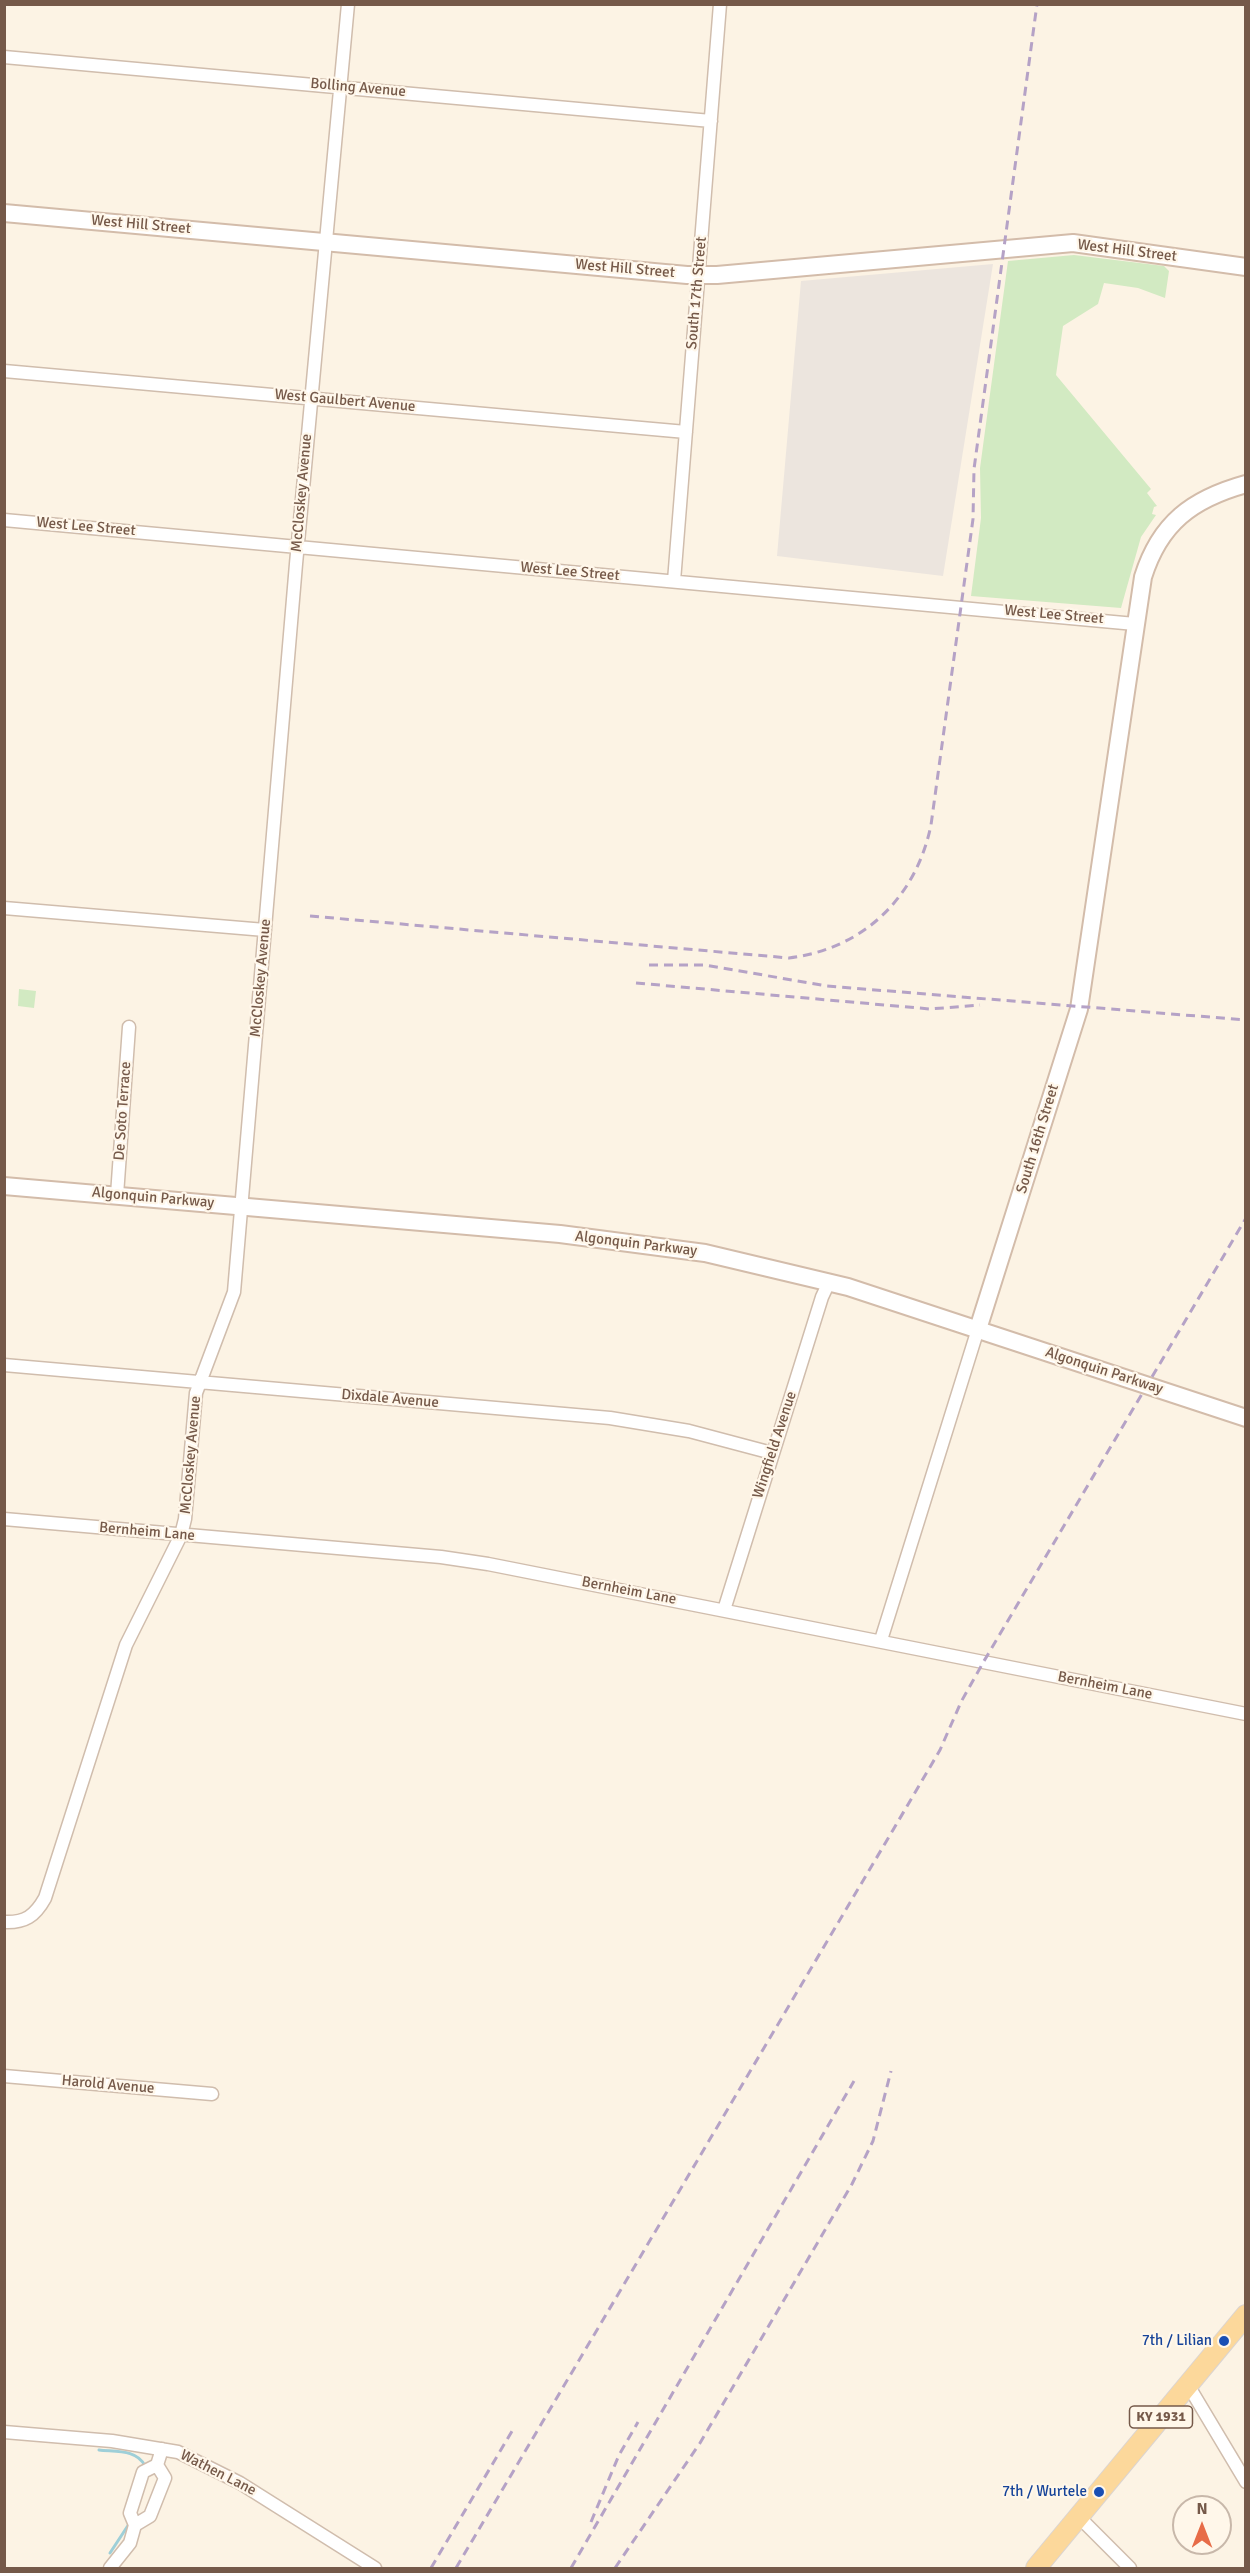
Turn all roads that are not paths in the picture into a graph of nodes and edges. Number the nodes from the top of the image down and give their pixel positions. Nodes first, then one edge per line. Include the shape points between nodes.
1 (348, 4) edge
2 (720, 4) edge
3 (4, 57) edge
4 (340, 87) junction
5 (711, 121) junction
6 (4, 213) edge
7 (326, 242) junction
8 (1245, 267) edge
9 (699, 275) junction
10 (4, 371) edge
11 (311, 398) junction
12 (686, 432) junction
13 (1245, 484) edge
14 (4, 520) edge
15 (298, 547) junction
16 (674, 581) junction
17 (1135, 624) junction
18 (4, 908) edge
19 (265, 930) junction
20 (129, 1027) dead end
21 (4, 1186) edge
22 (117, 1195) junction
23 (241, 1206) junction
24 (829, 1282) junction
25 (978, 1329) junction
26 (4, 1365) edge
27 (199, 1382) junction
28 (1245, 1418) edge
29 (772, 1453) junction
30 (4, 1519) edge
31 (181, 1536) junction
32 (724, 1610) junction
33 (881, 1640) junction
34 (1245, 1714) edge
35 (4, 1922) edge
36 (4, 2076) edge
37 (212, 2094) dead end
38 (1245, 2315) edge
39 (1188, 2385) junction
40 (4, 2432) edge
41 (162, 2449) junction
42 (157, 2465) junction
43 (1245, 2482) edge
44 (1079, 2517) junction
45 (135, 2525) junction
46 (110, 2568) edge
47 (375, 2568) edge
48 (1036, 2568) edge
49 (1130, 2568) edge

1 - 4 street, McCloskey Avenue
2 - 5 street, South 17th Street
3 - 4 street, Bolling Avenue
4 - 5 street, Bolling Avenue
4 - 7 street, McCloskey Avenue
5 - 9 street, South 17th Street
6 - 7 street, West Hill Street
7 - 9 street, West Hill Street
7 - 11 street, McCloskey Avenue
8 - 9 street, West Hill Street via 1073,243
9 - 12 street, South 17th Street
10 - 11 street, West Gaulbert Avenue
11 - 12 street, West Gaulbert Avenue
11 - 15 street, McCloskey Avenue
12 - 16 street, South 17th Street
13 - 17 street, South 16th Street via 1197,503 1165,531 1149,557
14 - 15 street, West Lee Street
15 - 16 street, West Lee Street
15 - 19 street, McCloskey Avenue
16 - 17 street, West Lee Street
17 - 25 street, South 16th Street via 1079,1009
18 - 19 street
19 - 23 street, McCloskey Avenue
20 - 22 street, De Soto Terrace
21 - 22 street, Algonquin Parkway
22 - 23 street, Algonquin Parkway
23 - 24 street, Algonquin Parkway via 627,1241 705,1253
23 - 27 street, McCloskey Avenue via 234,1292
24 - 25 street, Algonquin Parkway
24 - 29 street, Wingfield Avenue
25 - 28 street, Algonquin Parkway
25 - 33 street, South 16th Street
26 - 27 street, Dixdale Avenue
27 - 29 street, Dixdale Avenue via 610,1418 689,1431
27 - 31 street, McCloskey Avenue
29 - 32 street, Wingfield Avenue
30 - 31 street, Bernheim Lane
31 - 32 street, Bernheim Lane via 441,1557
31 - 35 street, McCloskey Avenue via 126,1646 45,1898 33,1916 16,1923
32 - 33 street, Bernheim Lane
33 - 34 street, Bernheim Lane
36 - 37 street, Harold Avenue
38 - 39 main road, KY 1931
39 - 43 street
39 - 44 main road, KY 1931
40 - 41 street, Wathen Lane
41 - 42 street
41 - 47 street, Wathen Lane via 198,2460 240,2483
42 - 45 street via 143,2472 130,2513
42 - 45 street via 165,2478 150,2516
44 - 48 main road, KY 1931
44 - 49 street
45 - 46 street via 130,2543

